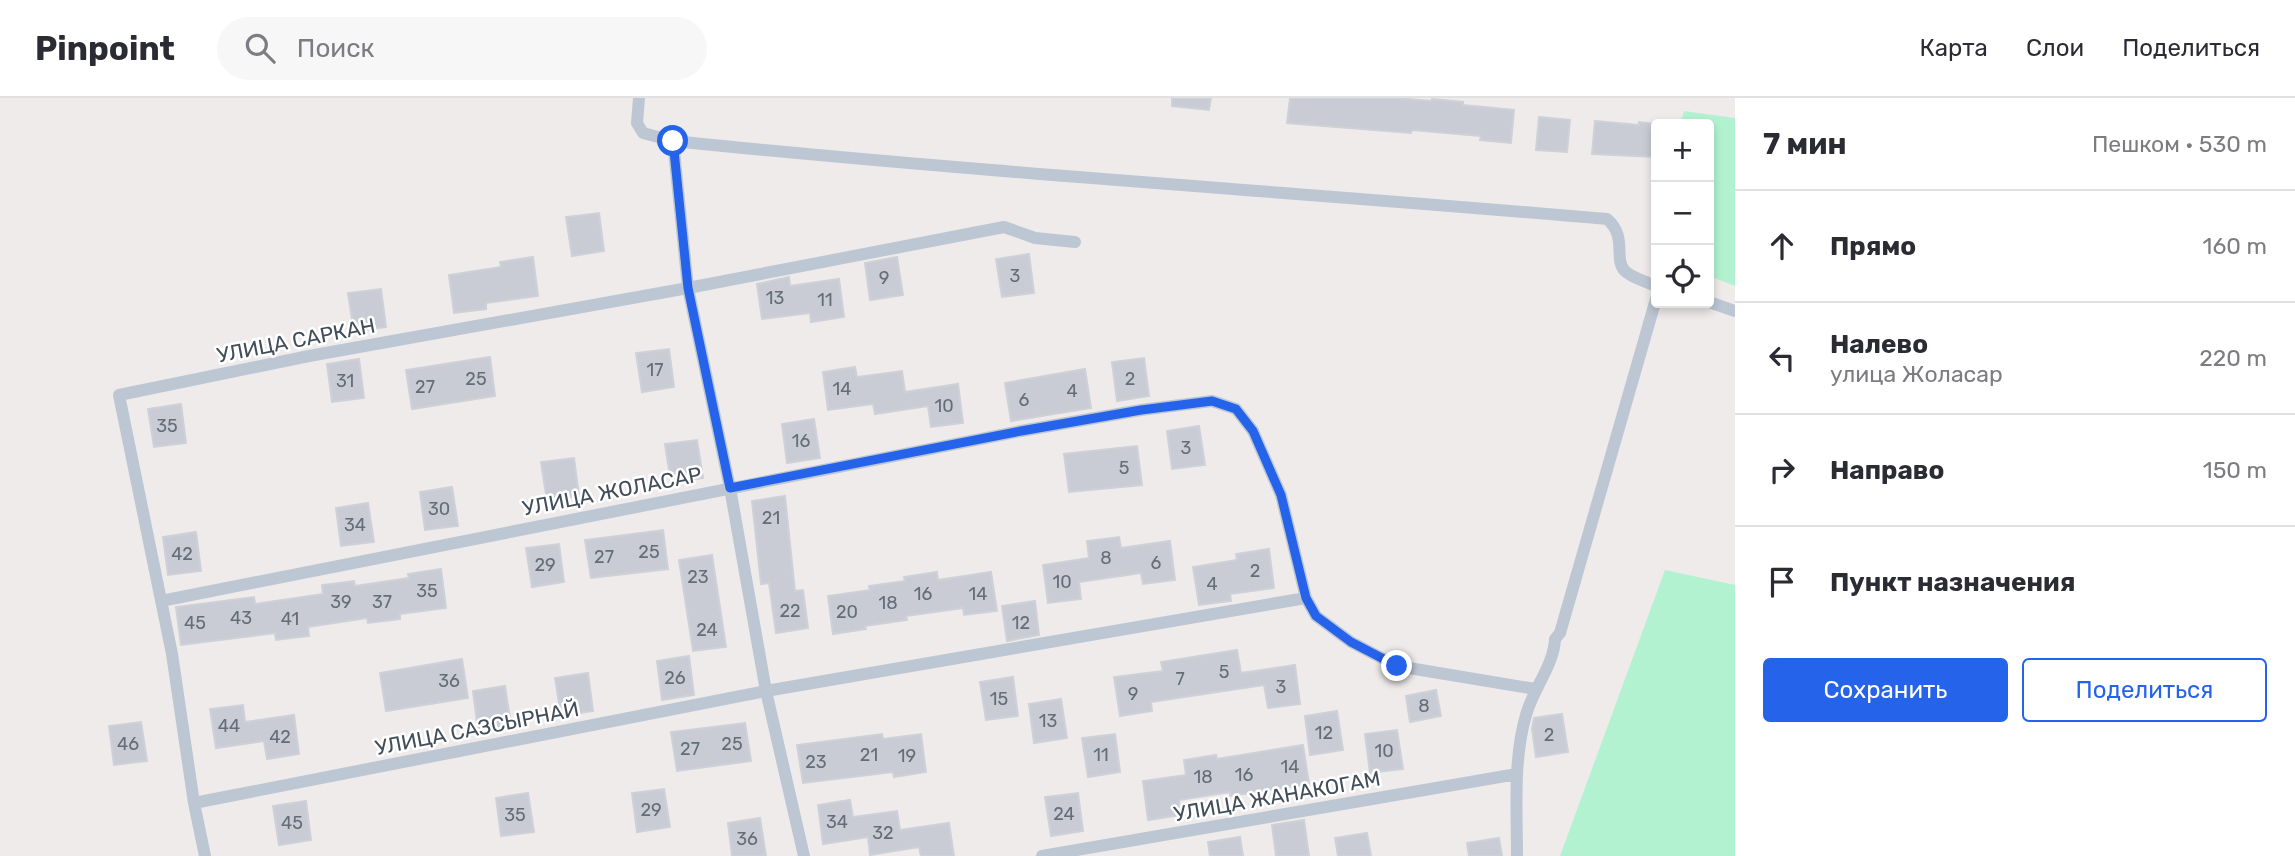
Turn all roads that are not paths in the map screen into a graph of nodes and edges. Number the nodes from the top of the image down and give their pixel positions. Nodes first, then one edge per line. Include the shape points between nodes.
1 (639, 98) edge
2 (673, 141) junction
3 (1075, 242) dead end
4 (1651, 284) edge
5 (688, 288) junction
6 (1714, 304) edge
7 (1653, 308) edge
8 (1735, 311) edge
9 (730, 488) junction
10 (1306, 598) junction
11 (161, 601) junction
12 (1535, 689) junction
13 (766, 691) junction
14 (1517, 774) junction
15 (194, 803) junction
16 (205, 856) edge
17 (804, 856) edge
18 (1042, 856) edge
19 (1517, 856) edge

1 - 2 street via 637,123 643,133
2 - 4 street via 1607,219 1620,238 1621,265 1626,273
2 - 5 street
3 - 5 street via 1035,238 1004,227
5 - 9 street
5 - 11 street, УЛИЦА САРКАН via 119,395
6 - 8 street
7 - 12 street via 1555,651
9 - 10 street, УЛИЦА ЖОЛАСАР via 1008,433 1212,401 1236,409 1253,431 1281,495
9 - 11 street, УЛИЦА ЖОЛАСАР
9 - 13 street
10 - 12 street via 1316,616 1342,636 1397,666
10 - 13 street, УЛИЦА САЗСЫРНАЙ
11 - 15 street
12 - 14 street via 1520,741
13 - 15 street, УЛИЦА САЗСЫРНАЙ
13 - 17 street
14 - 18 street, УЛИЦА ЖАНАКОГАМ
14 - 19 street
15 - 16 street

